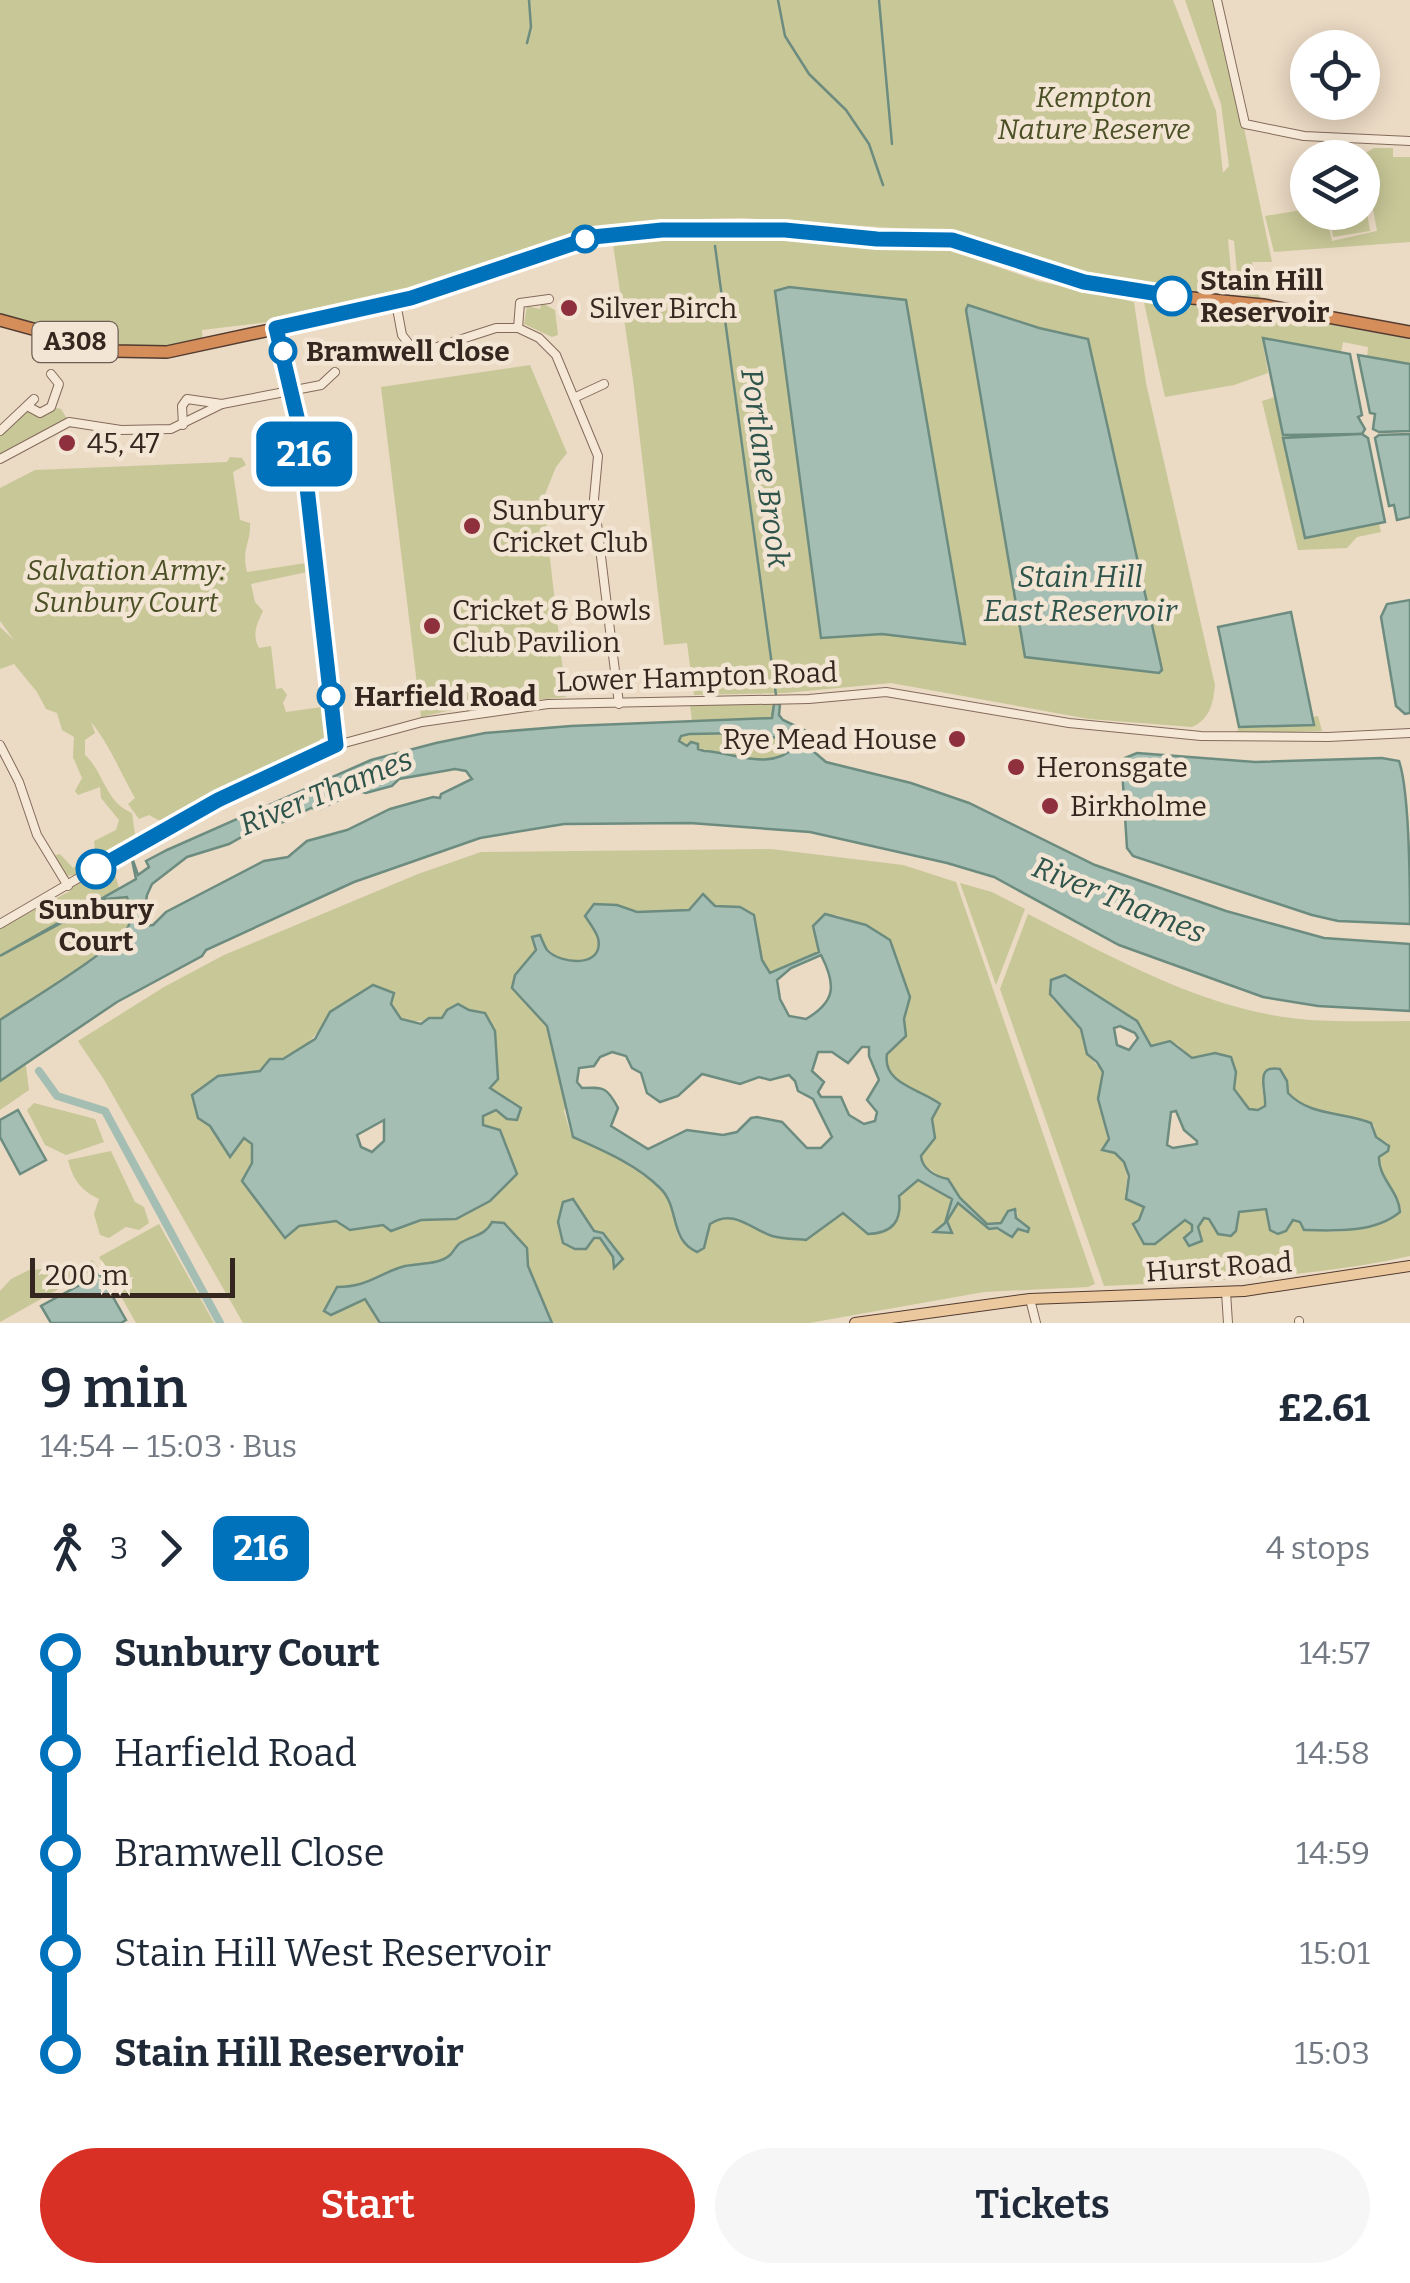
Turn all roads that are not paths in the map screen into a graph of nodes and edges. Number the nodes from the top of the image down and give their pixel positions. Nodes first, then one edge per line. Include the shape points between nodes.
1 (1216, 0) edge
2 (1410, 141) edge
3 (548, 299) dead end
4 (396, 302) junction
5 (0, 320) edge
6 (276, 328) junction
7 (518, 328) junction
8 (1410, 332) edge
9 (335, 372) dead end
10 (51, 374) dead end
11 (604, 384) dead end
12 (292, 391) junction
13 (576, 397) junction
14 (222, 404) junction
15 (183, 425) junction
16 (0, 431) edge
17 (0, 459) edge
18 (619, 704) junction
19 (1410, 733) edge
20 (336, 745) junction
21 (0, 746) edge
22 (68, 886) junction
23 (0, 924) edge
24 (1410, 1266) edge
25 (1226, 1292) junction
26 (1030, 1299) junction
27 (855, 1323) edge
28 (1036, 1323) edge
29 (1228, 1323) edge

1 - 2 street via 1244,124 1304,136
3 - 7 street via 520,303
4 - 6 highway, A308
4 - 7 street via 402,335 420,348
4 - 8 highway, A308 via 611,233 731,228 952,240 1084,282
5 - 6 highway, A308 via 133,353 181,350
6 - 12 street
7 - 13 street via 549,346
9 - 12 street via 321,385
10 - 16 street via 64,385 51,407 40,413 32,403
11 - 13 street
12 - 14 street
12 - 20 street
13 - 18 street via 598,456 594,499
14 - 15 street
14 - 15 street via 187,399
15 - 17 street via 146,431 70,422
18 - 19 street, Lower Hampton Road via 886,692 1069,724 1201,736
18 - 20 street, Lower Hampton Road via 470,713
20 - 22 street, Lower Hampton Road via 159,832
21 - 22 street via 37,835
22 - 23 street, Lower Hampton Road
24 - 25 main road, Hurst Road
25 - 26 main road, Hurst Road
25 - 29 street
26 - 27 main road, Hurst Road
26 - 28 street

